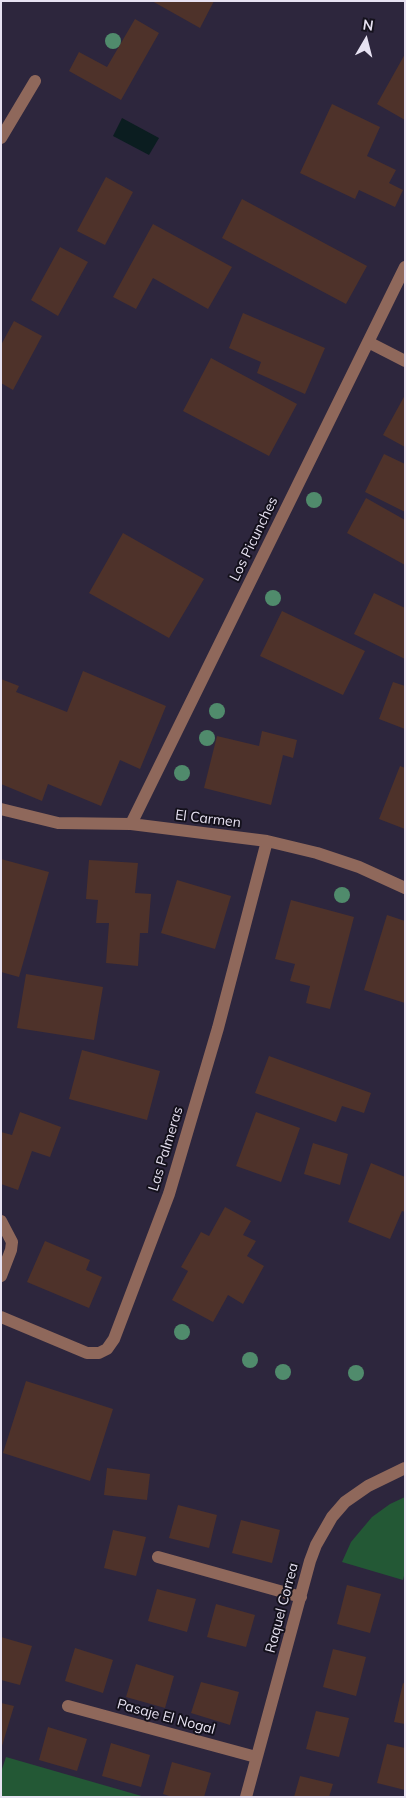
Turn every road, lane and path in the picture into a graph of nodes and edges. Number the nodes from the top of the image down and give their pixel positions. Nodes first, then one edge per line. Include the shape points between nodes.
1 (35, 81) dead end
2 (1, 138) edge
3 (405, 267) edge
4 (368, 342) junction
5 (405, 361) edge
6 (1, 809) edge
7 (131, 824) junction
8 (267, 841) junction
9 (405, 888) edge
10 (1, 1221) edge
11 (1, 1276) edge
12 (1, 1317) edge
13 (405, 1468) edge
14 (158, 1557) dead end
15 (301, 1596) junction
16 (68, 1706) dead end
17 (256, 1757) junction
18 (246, 1797) edge

1 - 2 street
3 - 4 street, Los Picunches
4 - 5 street
4 - 7 street, Los Picunches
6 - 7 street, El Carmen via 58,823
7 - 8 street, El Carmen
8 - 9 street, El Carmen via 318,853
8 - 12 street, Las Palmeras via 218,1028 169,1194 114,1339 107,1349 87,1353
10 - 11 street via 12,1242
13 - 15 street, Raquel Correa via 368,1486 345,1502 332,1517 316,1545
14 - 15 street
15 - 17 street, Raquel Correa
16 - 17 street, Pasaje El Nogal
17 - 18 street, Raquel Correa

